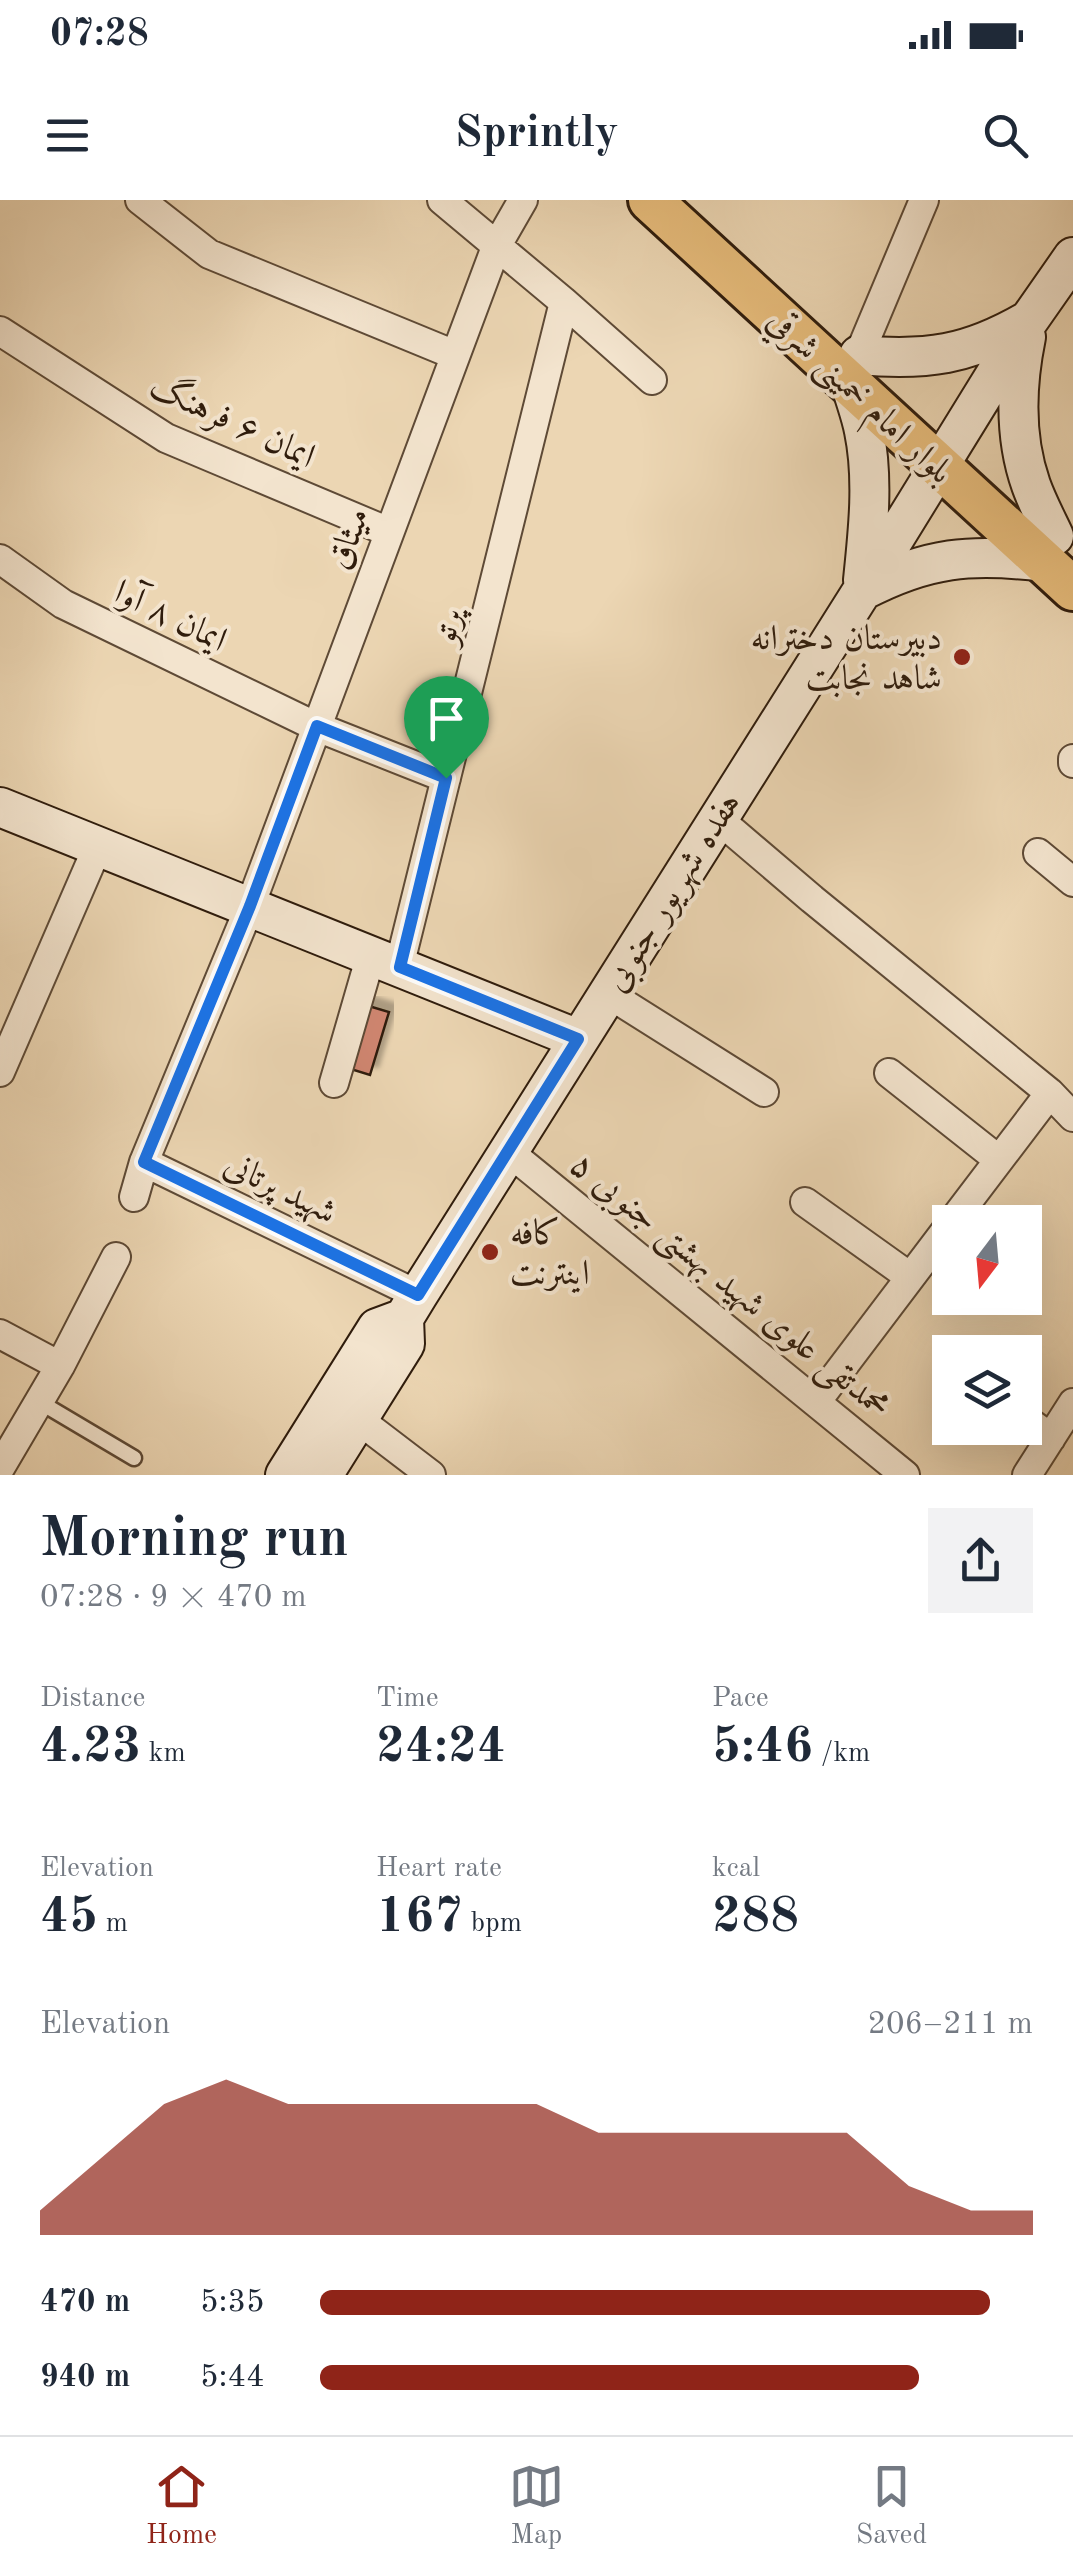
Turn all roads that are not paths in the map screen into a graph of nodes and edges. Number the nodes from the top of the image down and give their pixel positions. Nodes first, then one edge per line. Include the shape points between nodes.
1 (140, 200) edge
2 (442, 200) edge
3 (523, 200) edge
4 (650, 200) edge
5 (692, 200) edge
6 (924, 200) edge
7 (496, 247) junction
8 (1073, 257) edge
9 (564, 302) junction
10 (1029, 320) junction
11 (0, 332) edge
12 (456, 355) junction
13 (855, 370) junction
14 (652, 380) dead end
15 (946, 454) junction
16 (389, 532) junction
17 (0, 559) edge
18 (1061, 560) edge
19 (862, 591) junction
20 (317, 726) junction
21 (446, 778) junction
22 (0, 807) edge
23 (718, 818) junction
24 (98, 846) junction
25 (1038, 852) dead end
26 (1073, 882) edge
27 (250, 906) junction
28 (385, 961) junction
29 (607, 993) junction
30 (578, 1039) junction
31 (0, 1072) edge
32 (889, 1073) dead end
33 (334, 1083) dead end
34 (764, 1092) dead end
35 (1050, 1093) junction
36 (1073, 1116) edge
37 (509, 1152) junction
38 (999, 1160) junction
39 (144, 1162) junction
40 (134, 1197) dead end
41 (805, 1202) dead end
42 (965, 1205) edge
43 (932, 1249) edge
44 (116, 1257) dead end
45 (910, 1277) junction
46 (411, 1306) junction
47 (0, 1334) edge
48 (60, 1366) junction
49 (38, 1401) junction
50 (816, 1402) junction
51 (1073, 1403) edge
52 (359, 1420) junction
53 (1042, 1431) edge
54 (1051, 1438) junction
55 (134, 1458) dead end
56 (0, 1468) edge
57 (285, 1475) edge
58 (322, 1475) edge
59 (431, 1475) edge
60 (905, 1475) edge
61 (1027, 1475) edge

1 - 12 street via 210,254
2 - 7 street
3 - 7 street, میثاق
4 - 13 main road, بلوار امام خمینی شرقي
5 - 13 main road, بلوار امام خمینی شرقي
6 - 13 street
7 - 9 street
7 - 12 street, میثاق
8 - 10 main road, هفده شهریور جنوبی
9 - 14 street
9 - 21 street, پرتو
10 - 13 main road via 966,350
10 - 15 main road, هفده شهریور جنوبی
10 - 18 main road via 1018,374 1018,430 1030,485
11 - 16 street, ایمان ۶ فرهنگ via 166,438
12 - 16 street, میثاق
13 - 15 main road, بلوار امام خمینی شرقي
13 - 19 main road via 868,486
15 - 18 main road, بلوار امام خمینی شرقي
15 - 19 main road, هفده شهریور جنوبی
16 - 20 street, میثاق
17 - 20 street, ایمان ۸ آوا via 62,604
18 - 19 main road via 968,557 895,574
19 - 23 main road, هفده شهریور جنوبی
20 - 21 street, ایمان ۸ آوا
20 - 27 street, میثاق
21 - 28 street, پرتو
22 - 24 main road
23 - 29 main road, هفده شهریور جنوبی
23 - 35 street
24 - 27 main road
24 - 31 street
25 - 26 street
27 - 28 main road
27 - 39 street, میثاق
28 - 30 main road
28 - 33 street, پرتو
29 - 30 main road, هفده شهریور جنوبی
29 - 34 street
30 - 37 main road, هفده شهریور جنوبی
32 - 38 street
35 - 36 street
35 - 38 street
37 - 46 main road, هفده شهریور جنوبی
37 - 50 street, محمدتقی علوی شهید بهشتی جنوبی ۵
38 - 42 street
39 - 40 street
39 - 46 street, شهید پرتانی
41 - 45 street
43 - 45 street
44 - 48 street
45 - 50 street
46 - 52 main road, هفده شهریور جنوبی via 405,1344
46 - 57 main road, هفده شهریور جنوبی via 377,1328
47 - 48 street
48 - 49 street
49 - 55 lane
49 - 56 street
50 - 60 street, محمدتقی علوی شهید بهشتی جنوبی ۵
51 - 54 street
52 - 58 main road, هفده شهریور جنوبی
52 - 59 street
53 - 54 street
54 - 61 street

